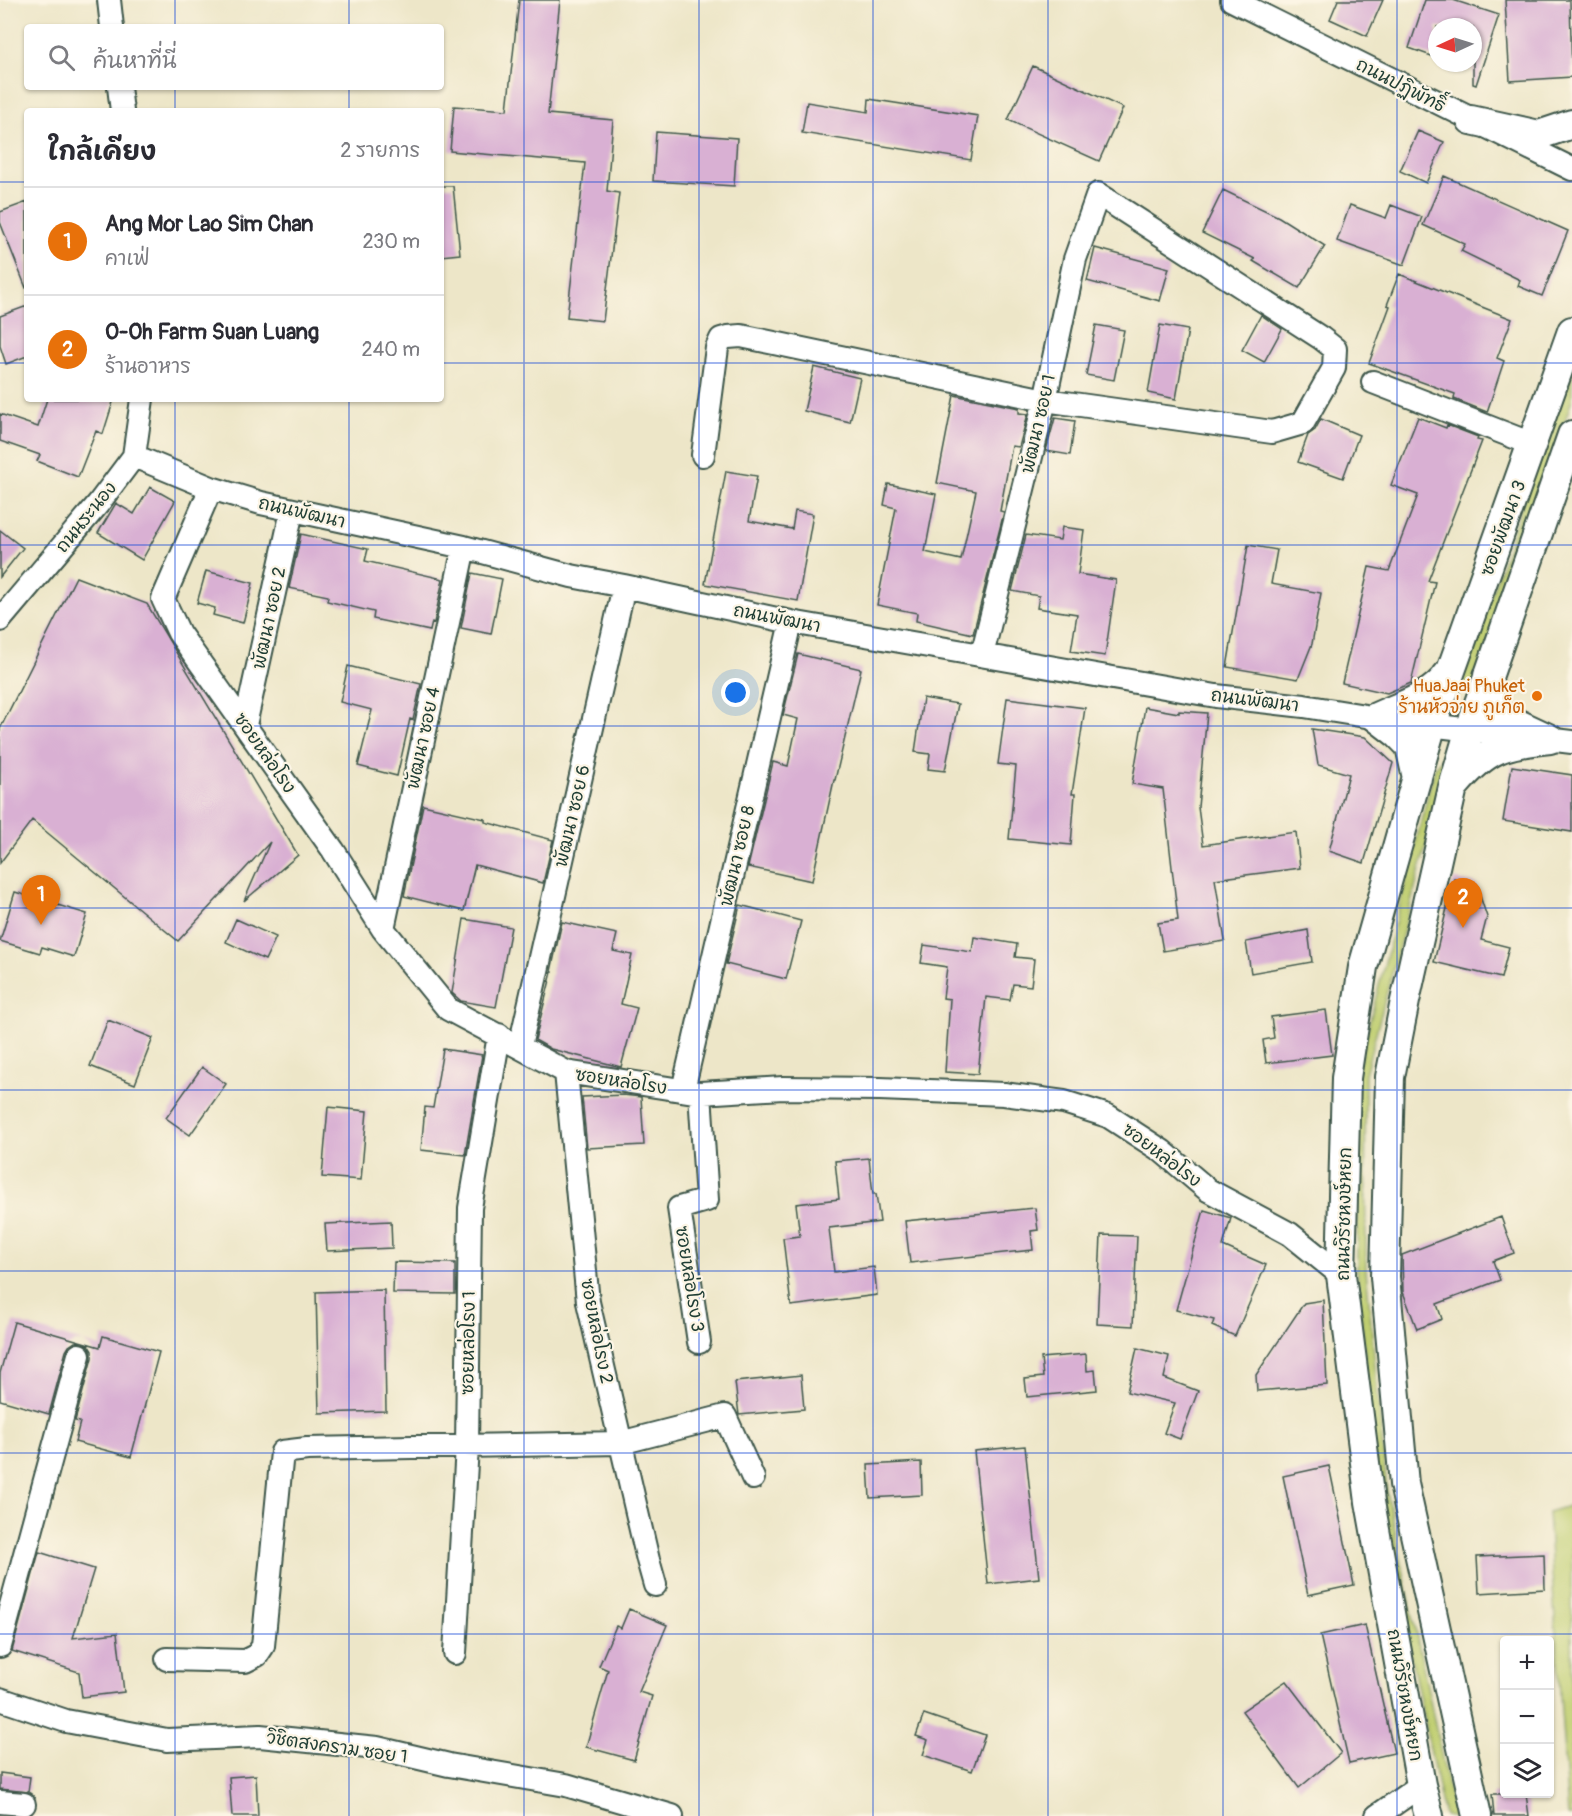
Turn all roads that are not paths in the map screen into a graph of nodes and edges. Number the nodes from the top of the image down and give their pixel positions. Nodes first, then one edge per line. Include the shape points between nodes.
1 (109, 0) edge
2 (1232, 0) edge
3 (112, 24) edge
4 (119, 90) edge
5 (122, 108) edge
6 (1471, 120) junction
7 (1572, 124) edge
8 (1572, 169) edge
9 (1572, 331) edge
10 (1373, 382) dead end
11 (1045, 400) junction
12 (142, 402) edge
13 (1572, 435) edge
14 (1532, 444) junction
15 (703, 455) dead end
16 (134, 456) junction
17 (211, 488) junction
18 (292, 511) junction
19 (464, 547) junction
20 (624, 586) junction
21 (0, 620) edge
22 (791, 622) junction
23 (982, 655) junction
24 (1453, 667) junction
25 (1488, 676) junction
26 (1376, 717) junction
27 (1432, 724) junction
28 (245, 726) junction
29 (1470, 729) junction
30 (1561, 741) edge
31 (1417, 778) junction
32 (1453, 788) junction
33 (383, 929) junction
34 (499, 1035) junction
35 (520, 1046) junction
36 (566, 1072) junction
37 (692, 1092) junction
38 (1341, 1275) junction
39 (699, 1342) dead end
40 (79, 1355) dead end
41 (620, 1443) junction
42 (467, 1446) junction
43 (753, 1478) dead end
44 (655, 1585) dead end
45 (0, 1646) edge
46 (455, 1653) dead end
47 (167, 1659) dead end
48 (0, 1700) edge
49 (1421, 1785) junction
50 (0, 1802) edge
51 (24, 1804) dead end
52 (672, 1816) edge
53 (1377, 1816) edge
54 (1429, 1816) edge
55 (1477, 1816) edge

1 - 3 street
2 - 6 street, ถนนปฏิพัทธิ์
4 - 5 street
6 - 7 main road via 1539,135
6 - 8 street, ถนนปฏิพัทธิ์
9 - 14 main road, ซอยพัฒนา 3
10 - 14 street
11 - 11 street, พัฒนา ซอย 1 via 1075,260 1098,194 1335,349 1334,368 1303,423 1272,432
11 - 15 street via 728,336 721,339 717,348
11 - 23 street, พัฒนา ซอย 1
12 - 16 street, ถนนระนอง
13 - 25 main road, ซอยพัฒนา 3
14 - 24 main road, ซอยพัฒนา 3
16 - 17 street, ถนนพัฒนา
16 - 21 street, ถนนระนอง via 99,504
17 - 18 street, ถนนพัฒนา
17 - 28 street, ซอยหล่อโรง via 163,599 179,633
18 - 19 street, ถนนพัฒนา
18 - 28 street, พัฒนา ซอย 2
19 - 20 street, ถนนพัฒนา
19 - 33 street, พัฒนา ซอย 4
20 - 22 street, ถนนพัฒนา
20 - 35 street, พัฒนา ซอย 6
22 - 23 street, ถนนพัฒนา
22 - 37 street, พัฒนา ซอย 8
23 - 26 street, ถนนพัฒนา via 1216,696
24 - 26 main road via 1433,691
24 - 27 main road, ซอยพัฒนา 3
25 - 29 main road, ซอยพัฒนา 3
25 - 30 main road via 1490,703 1499,715
26 - 27 street, ถนนพัฒนา
26 - 31 main road via 1410,746
27 - 29 street, ถนนพัฒนา
27 - 31 main road, ถนนวิรัชหงษ์หยก
28 - 33 street, ซอยหล่อโรง via 333,850
29 - 30 street, ถนนพัฒนา
29 - 32 main road
30 - 32 main road via 1511,743 1492,750 1473,764
31 - 38 main road, ถนนวิรัชหงษ์หยก via 1363,967 1346,1078
32 - 55 main road via 1389,1077 1385,1277 1404,1484
33 - 34 street, ซอยหล่อโรง via 448,1009
34 - 35 street, ซอยหล่อโรง
34 - 42 street, ซอยหล่อโรง 1 via 470,1208
35 - 36 street, ซอยหล่อโรง
36 - 37 street, ซอยหล่อโรง
36 - 41 street, ซอยหล่อโรง 2 via 588,1302
37 - 38 street, ซอยหล่อโรง via 880,1089 1004,1094 1064,1102 1108,1116 1162,1150 1208,1190 1290,1234
37 - 39 street, ซอยหล่อโรง 3 via 707,1200 679,1208
38 - 49 main road, ถนนวิรัชหงษ์หยก via 1370,1502
40 - 45 street
41 - 42 street
41 - 43 street via 725,1416
41 - 44 street, ซอยหล่อโรง 2
42 - 46 street, ซอยหล่อโรง 1
42 - 47 street via 282,1452 263,1646 257,1655 245,1661
48 - 52 street, วิชิตสงคราม ซอย 1 via 66,1721 167,1740 260,1736 377,1748 567,1785
49 - 53 street
49 - 54 main road, ถนนวิรัชหงษ์หยก
50 - 51 street

